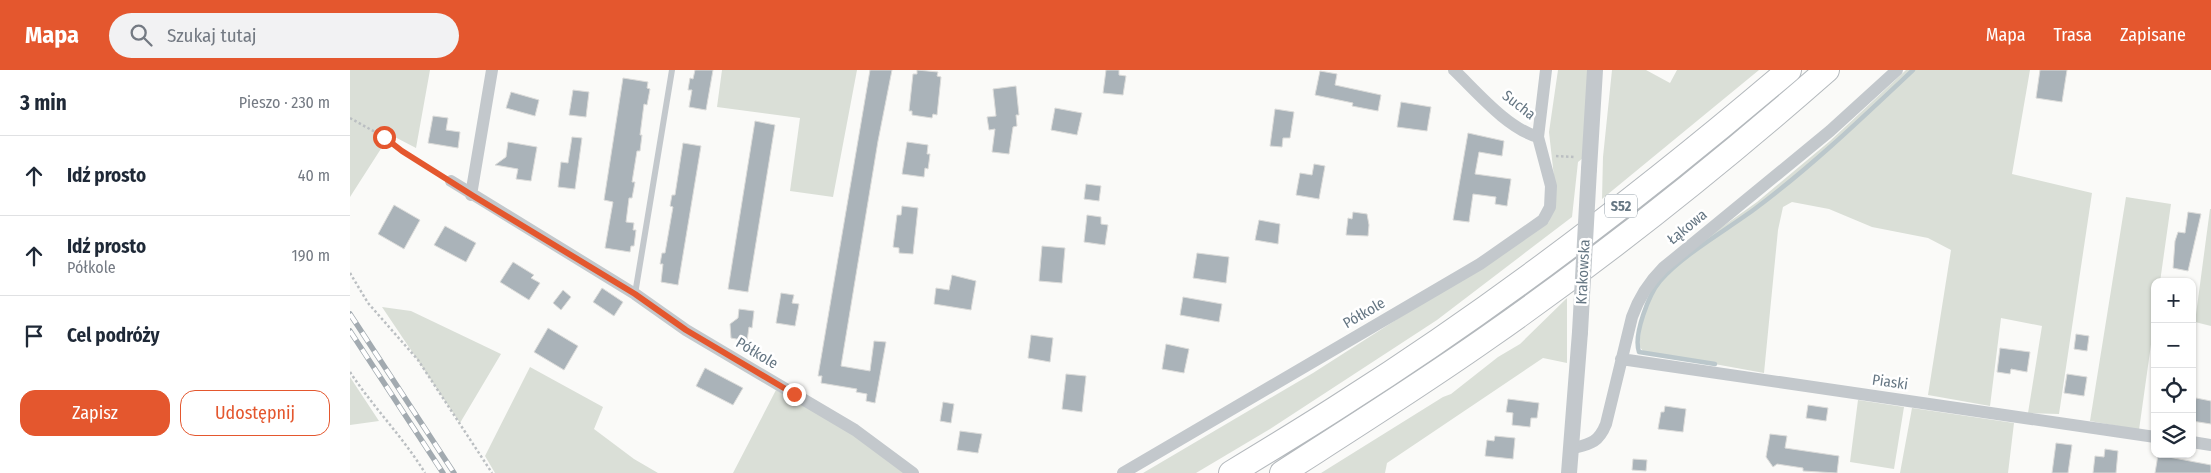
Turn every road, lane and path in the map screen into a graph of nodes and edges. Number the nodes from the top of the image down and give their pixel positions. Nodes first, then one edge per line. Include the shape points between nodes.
1 (492, 70) edge
2 (672, 70) edge
3 (1454, 70) edge
4 (1546, 70) edge
5 (1595, 70) edge
6 (1789, 70) edge
7 (1827, 70) edge
8 (1897, 70) edge
9 (350, 118) edge
10 (1538, 137) junction
11 (1543, 156) junction
12 (1589, 163) junction
13 (451, 181) joint
14 (471, 195) junction
15 (350, 273) edge
16 (635, 294) junction
17 (1622, 359) junction
18 (350, 372) edge
19 (2151, 435) edge
20 (2196, 443) edge
21 (2211, 445) edge
22 (1570, 449) junction
23 (425, 473) edge
24 (492, 473) edge
25 (913, 473) edge
26 (1123, 473) edge
27 (1231, 473) edge
28 (1282, 473) edge
29 (1569, 473) edge

1 - 14 street
2 - 16 lane
3 - 10 street, Sucha via 1511,123
4 - 10 street, Sucha
5 - 12 street, Krakowska
6 - 27 highway, S52 via 1528,277 1345,403
7 - 28 highway, S52 via 1760,129 1640,225 1522,313
8 - 17 street, Łąkowa via 1830,131 1662,268 1638,300
9 - 13 path
10 - 11 street, Półkole
11 - 12 path
11 - 26 street, Półkole via 1551,186 1550,207 1543,220 1480,264
12 - 22 street, Krakowska, bridge
13 - 14 street, Półkole
14 - 16 street, Półkole
15 - 24 path via 368,303 418,360
16 - 25 street, Półkole via 686,330 855,430
17 - 19 street, Piaski
17 - 22 street, Łąkowa via 1601,437
18 - 23 path
20 - 21 street
22 - 29 street, Krakowska

